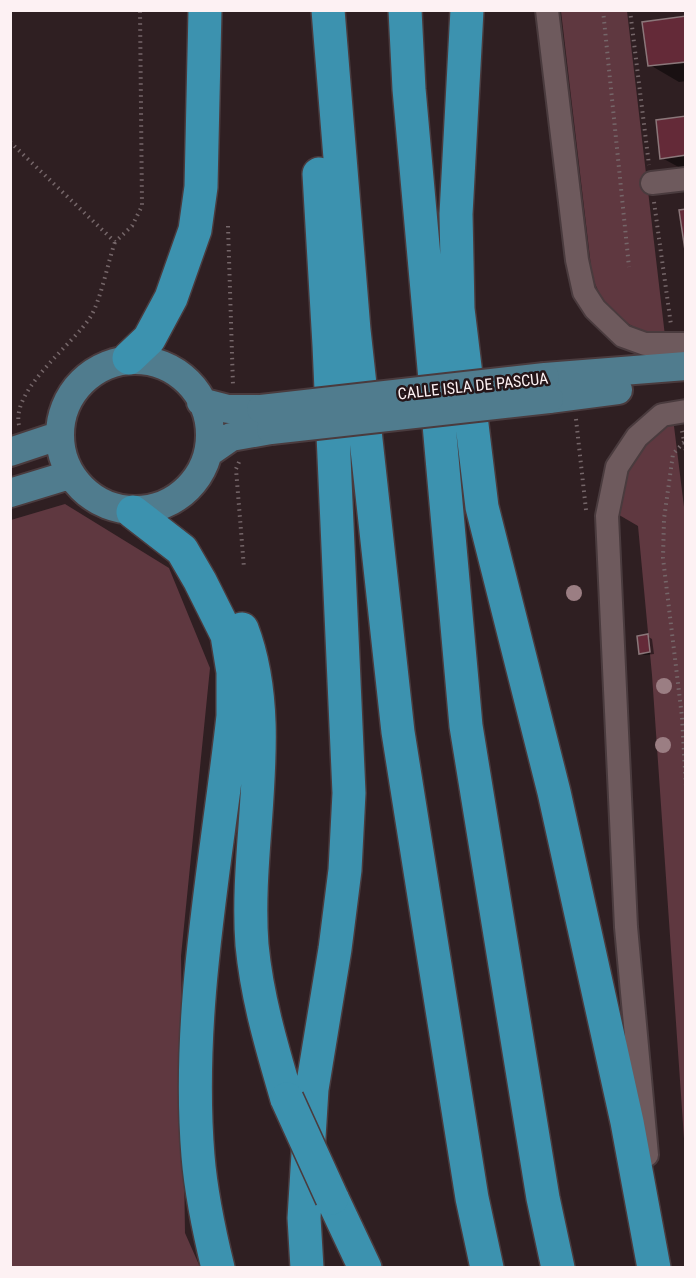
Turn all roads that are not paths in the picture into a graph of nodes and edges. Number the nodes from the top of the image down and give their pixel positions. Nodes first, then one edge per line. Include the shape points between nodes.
1 (205, 10) edge
2 (328, 10) edge
3 (405, 10) edge
4 (467, 10) edge
5 (547, 10) edge
6 (330, 57) junction
7 (686, 179) edge
8 (652, 183) dead end
9 (686, 344) edge
10 (129, 358) junction
11 (686, 366) edge
12 (686, 382) edge
13 (547, 388) junction
14 (201, 402) junction
15 (686, 411) edge
16 (266, 419) junction
17 (58, 436) junction
18 (17, 450) edge
19 (208, 453) junction
20 (69, 475) junction
21 (10, 493) edge
22 (133, 512) junction
23 (182, 550) junction
24 (218, 1268) edge
25 (307, 1268) edge
26 (365, 1268) edge
27 (487, 1268) edge
28 (558, 1268) edge
29 (656, 1268) edge

1 - 10 highway via 202,176 195,230 171,298 148,339
2 - 6 highway
3 - 28 highway via 465,726
4 - 29 highway via 456,214 458,309 482,507 554,792
5 - 9 street via 584,292 594,309 623,336 645,344
6 - 25 highway via 316,123 349,793 336,950 312,1089 304,1218
6 - 27 highway via 354,330 398,732 470,1186
7 - 8 street
10 - 14 main road via 169,368 196,391
10 - 17 main road via 99,368 69,396
11 - 13 main road, CALLE ISLA DE PASCUA
12 - 13 main road, CALLE ISLA DE PASCUA
13 - 16 main road, CALLE ISLA DE PASCUA, bridge
14 - 16 main road
14 - 19 main road via 210,424
15 - 29 street via 662,415 637,437 617,467 607,516 626,927
16 - 19 main road
17 - 18 main road
17 - 20 main road
19 - 22 main road via 192,486 173,502
20 - 21 main road
20 - 22 main road via 92,499
22 - 23 highway
23 - 24 highway via 226,635 232,672 233,716 201,980 196,1058 198,1156
23 - 26 highway, bridge via 212,575 243,630 257,674 260,717 252,944 261,1010 287,1099

